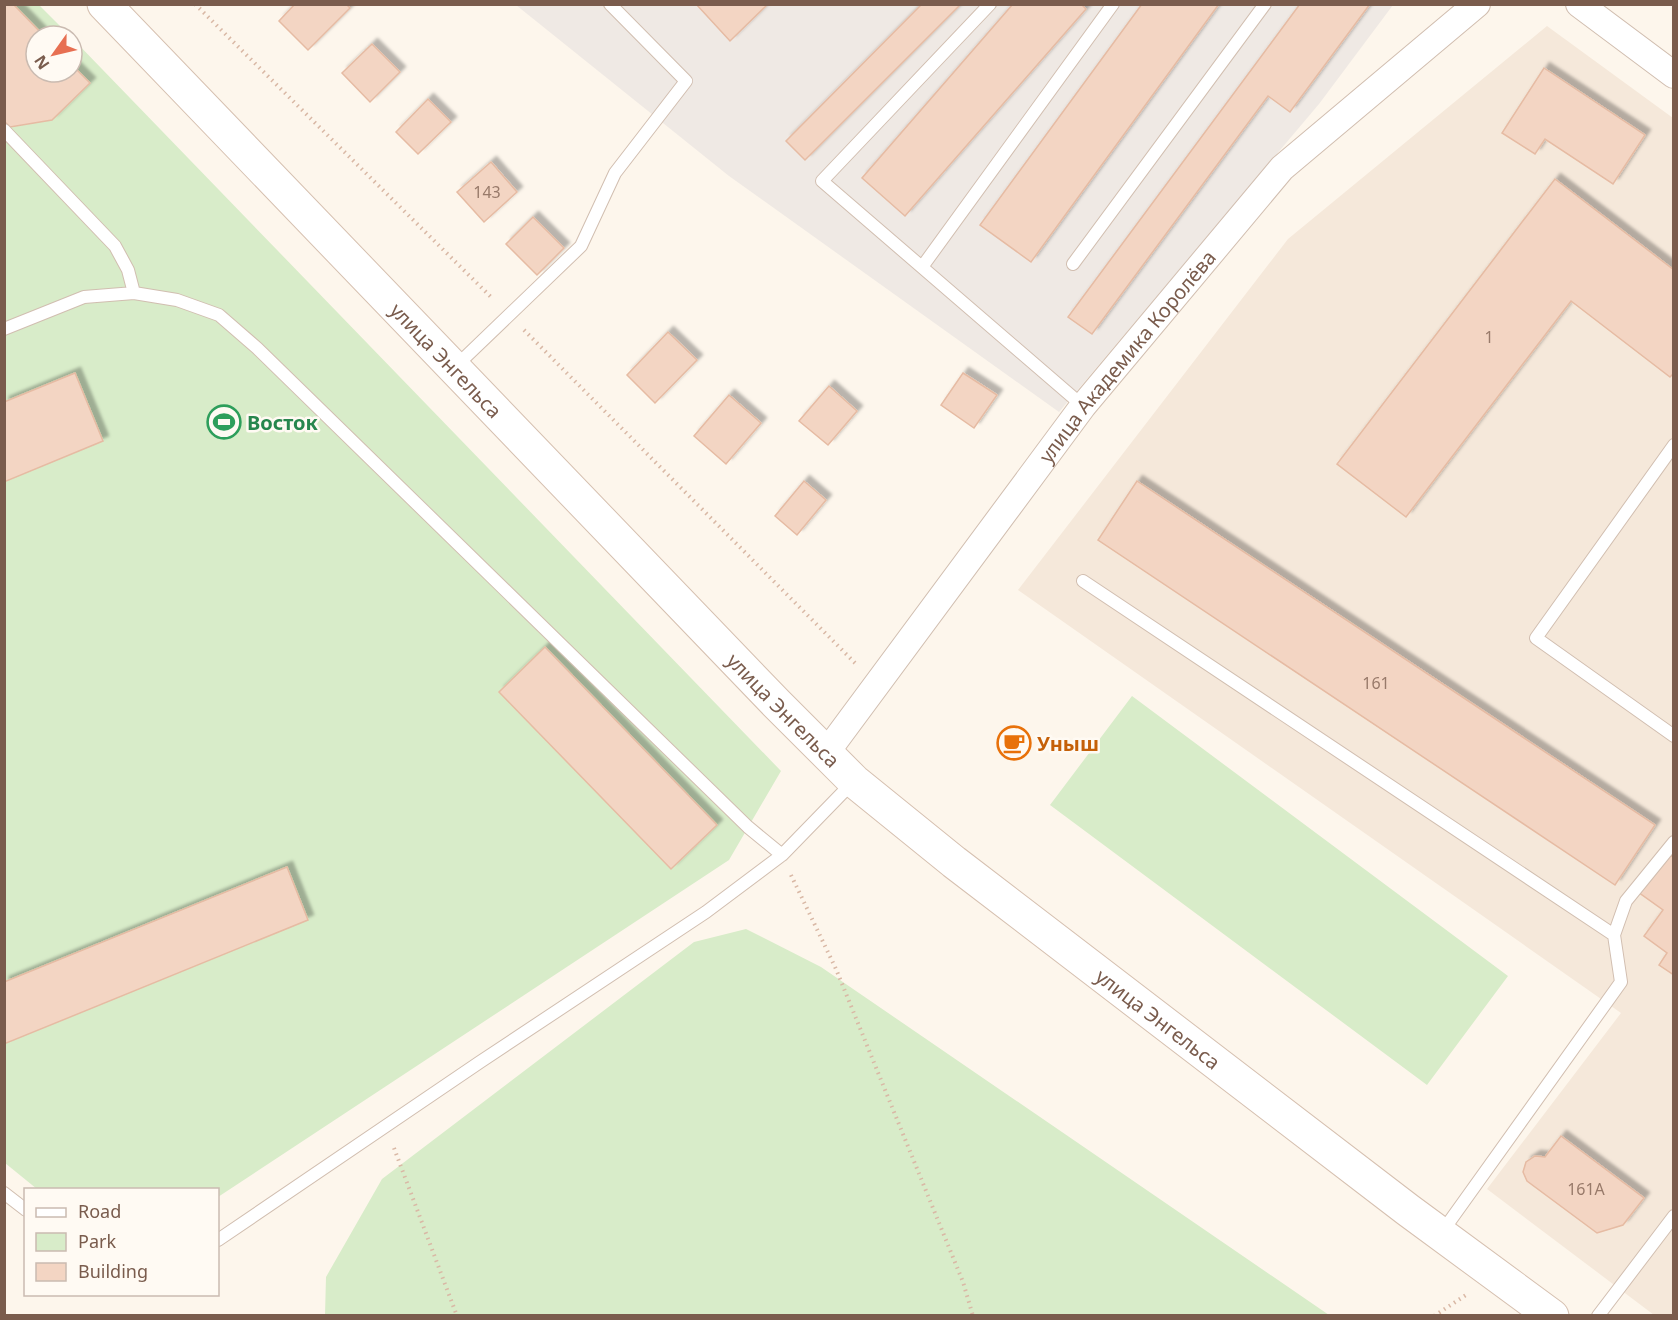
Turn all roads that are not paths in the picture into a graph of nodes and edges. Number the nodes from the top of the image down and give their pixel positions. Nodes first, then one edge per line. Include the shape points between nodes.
1 (104, 4) edge
2 (610, 4) edge
3 (990, 4) edge
4 (1113, 4) edge
5 (1266, 4) edge
6 (1477, 4) edge
7 (1579, 4) edge
8 (1674, 75) edge
9 (4, 130) edge
10 (1073, 264) dead end
11 (922, 267) junction
12 (134, 293) junction
13 (4, 329) edge
14 (455, 368) junction
15 (1083, 406) junction
16 (1674, 445) edge
17 (1083, 581) dead end
18 (1674, 736) edge
19 (826, 753) junction
20 (854, 781) junction
21 (1674, 842) edge
22 (782, 855) junction
23 (1614, 935) junction
24 (4, 1193) edge
25 (24, 1208) edge
26 (1674, 1216) edge
27 (1442, 1233) junction
28 (219, 1239) edge
29 (1552, 1316) edge
30 (1598, 1316) edge

1 - 14 main road, улица Энгельса
2 - 14 lane via 686,81 615,173 580,246
3 - 11 lane via 822,181
4 - 11 lane
5 - 10 lane
6 - 15 street, улица Академика Королёва via 1282,168
7 - 8 street
9 - 12 lane via 115,246 128,270
11 - 15 lane
12 - 13 lane via 84,297
12 - 22 lane via 177,300 219,315 748,827
14 - 19 main road, улица Энгельса
15 - 19 street, улица Академика Королёва
16 - 18 lane via 1536,638
17 - 23 lane
19 - 20 main road, улица Энгельса
20 - 22 lane
20 - 27 main road, улица Энгельса via 954,862
21 - 23 lane via 1626,901
22 - 28 lane via 706,912
23 - 27 lane via 1621,982
24 - 25 lane
26 - 30 lane
27 - 29 main road, улица Энгельса

